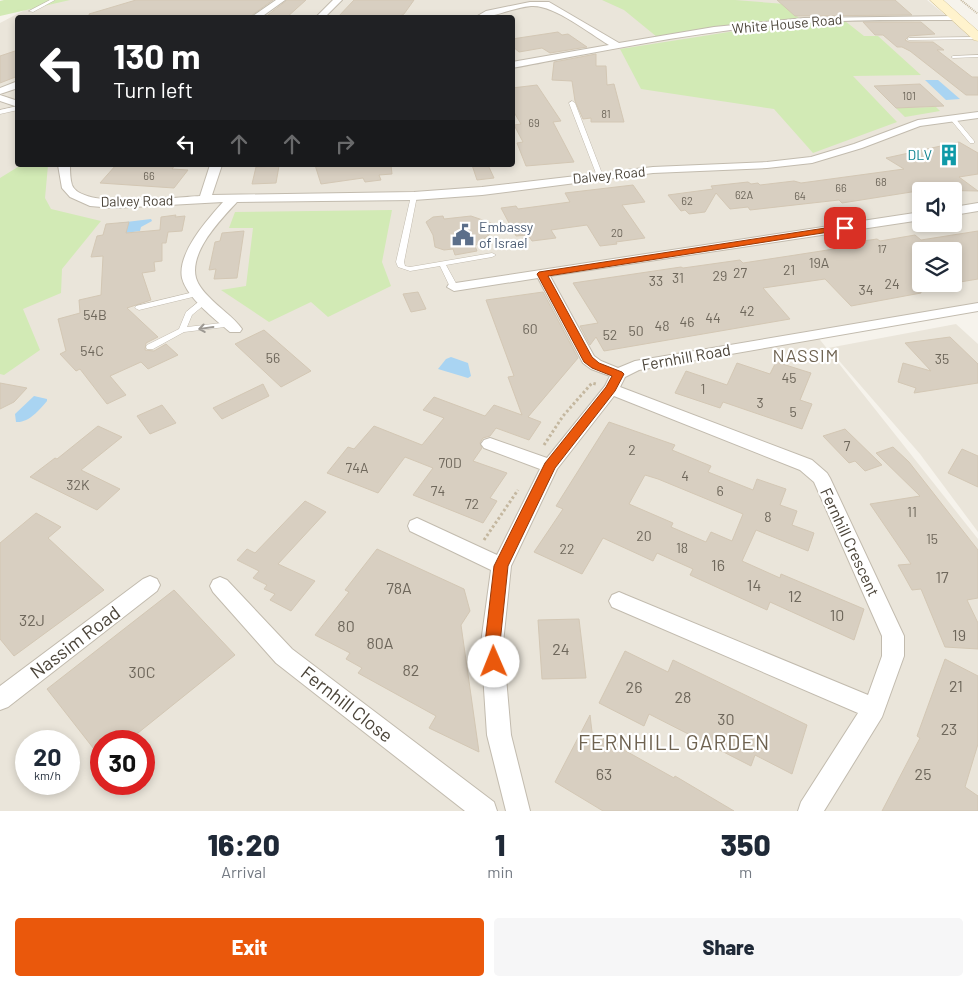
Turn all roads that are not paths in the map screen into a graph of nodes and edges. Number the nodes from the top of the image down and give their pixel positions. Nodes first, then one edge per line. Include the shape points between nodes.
1 (53, 0) edge
2 (281, 0) edge
3 (338, 0) edge
4 (936, 0) edge
5 (31, 11) dead end
6 (258, 15) edge
7 (321, 15) edge
8 (485, 15) edge
9 (960, 21) junction
10 (977, 33) edge
11 (910, 39) dead end
12 (618, 46) junction
13 (978, 56) edge
14 (953, 57) dead end
15 (515, 64) edge
16 (15, 85) edge
17 (0, 91) edge
18 (0, 98) edge
19 (15, 103) edge
20 (572, 103) dead end
21 (15, 109) edge
22 (0, 112) edge
23 (978, 115) edge
24 (953, 119) junction
25 (972, 142) dead end
26 (64, 167) edge
27 (215, 167) edge
28 (600, 176) junction
29 (414, 196) junction
30 (234, 198) junction
31 (205, 199) junction
32 (978, 207) edge
33 (962, 210) edge
34 (912, 217) edge
35 (492, 256) dead end
36 (442, 264) junction
37 (542, 274) junction
38 (454, 287) joint
39 (202, 297) junction
40 (978, 307) edge
41 (139, 308) dead end
42 (233, 326) joint
43 (182, 330) junction
44 (150, 347) dead end
45 (615, 382) junction
46 (490, 444) dead end
47 (550, 466) junction
48 (417, 526) dead end
49 (501, 566) junction
50 (150, 585) dead end
51 (220, 586) dead end
52 (619, 601) dead end
53 (0, 699) edge
54 (874, 709) junction
55 (485, 811) edge
56 (518, 811) edge
57 (810, 811) edge

1 - 5 lane
2 - 6 street
3 - 7 street
4 - 9 main road
8 - 12 street via 530,4 546,4
9 - 10 main road
9 - 12 street, White House Road via 874,18 783,22 702,31
10 - 11 lane
12 - 15 street, White House Road
13 - 14 lane
16 - 17 street
18 - 19 street
20 - 28 lane
21 - 22 lane
23 - 24 street, Dalvey Road
24 - 25 lane
24 - 28 street, Dalvey Road via 918,124 812,160
26 - 31 street, Dalvey Road via 66,186 90,202 114,204
27 - 31 street
28 - 29 street, Dalvey Road
29 - 30 street, Dalvey Road
29 - 36 lane via 401,265 410,269
30 - 31 street, Dalvey Road
30 - 39 street via 207,228 192,258 189,277
32 - 33 street
34 - 37 street
35 - 36 lane
36 - 38 lane
37 - 38 street
37 - 45 street, Fernhill Crescent via 588,359
39 - 41 lane
39 - 42 street
39 - 43 lane
40 - 45 street, Fernhill Road via 635,366
42 -> 43 lane
43 - 44 lane
45 - 47 street, Fernhill Road
45 - 54 street, Fernhill Crescent via 806,465 821,478 893,636 894,656
46 - 47 street
47 - 49 street, Fernhill Road
48 - 49 street
49 - 56 street, Fernhill Road via 493,652 499,735
50 - 53 street, Nassim Road
51 - 55 street, Fernhill Close via 284,656
52 - 54 street
54 - 57 street, Fernhill Crescent

